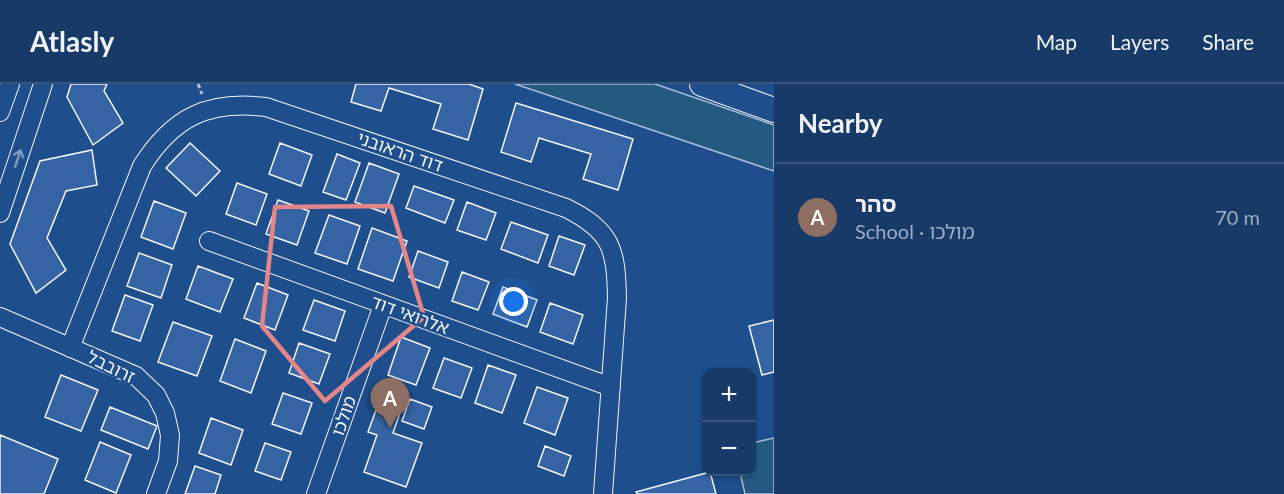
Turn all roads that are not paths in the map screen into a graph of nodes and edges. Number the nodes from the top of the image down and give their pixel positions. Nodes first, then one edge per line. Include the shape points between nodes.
1 (9, 84) edge
2 (43, 84) edge
3 (702, 84) edge
4 (774, 110) edge
5 (0, 112) edge
6 (0, 213) edge
7 (209, 241) dead end
8 (383, 305) junction
9 (0, 317) edge
10 (70, 348) junction
11 (611, 387) junction
12 (320, 493) edge
13 (156, 494) edge
14 (603, 494) edge

1 - 5 street
6 -> 2 street
3 - 4 main road
7 - 8 street, אלרואי דוד
8 - 11 street, אלרואי דוד
8 - 12 street, מולכו
9 - 10 street, זרובבל
10 - 11 street, דוד הראובני via 142,166 153,150 173,128 196,115 209,109 245,105 266,107 566,208 594,225 612,248 616,267
10 - 13 street, זרובבל via 136,376 156,395 170,435 168,461
11 - 14 street, דוד הראובני

